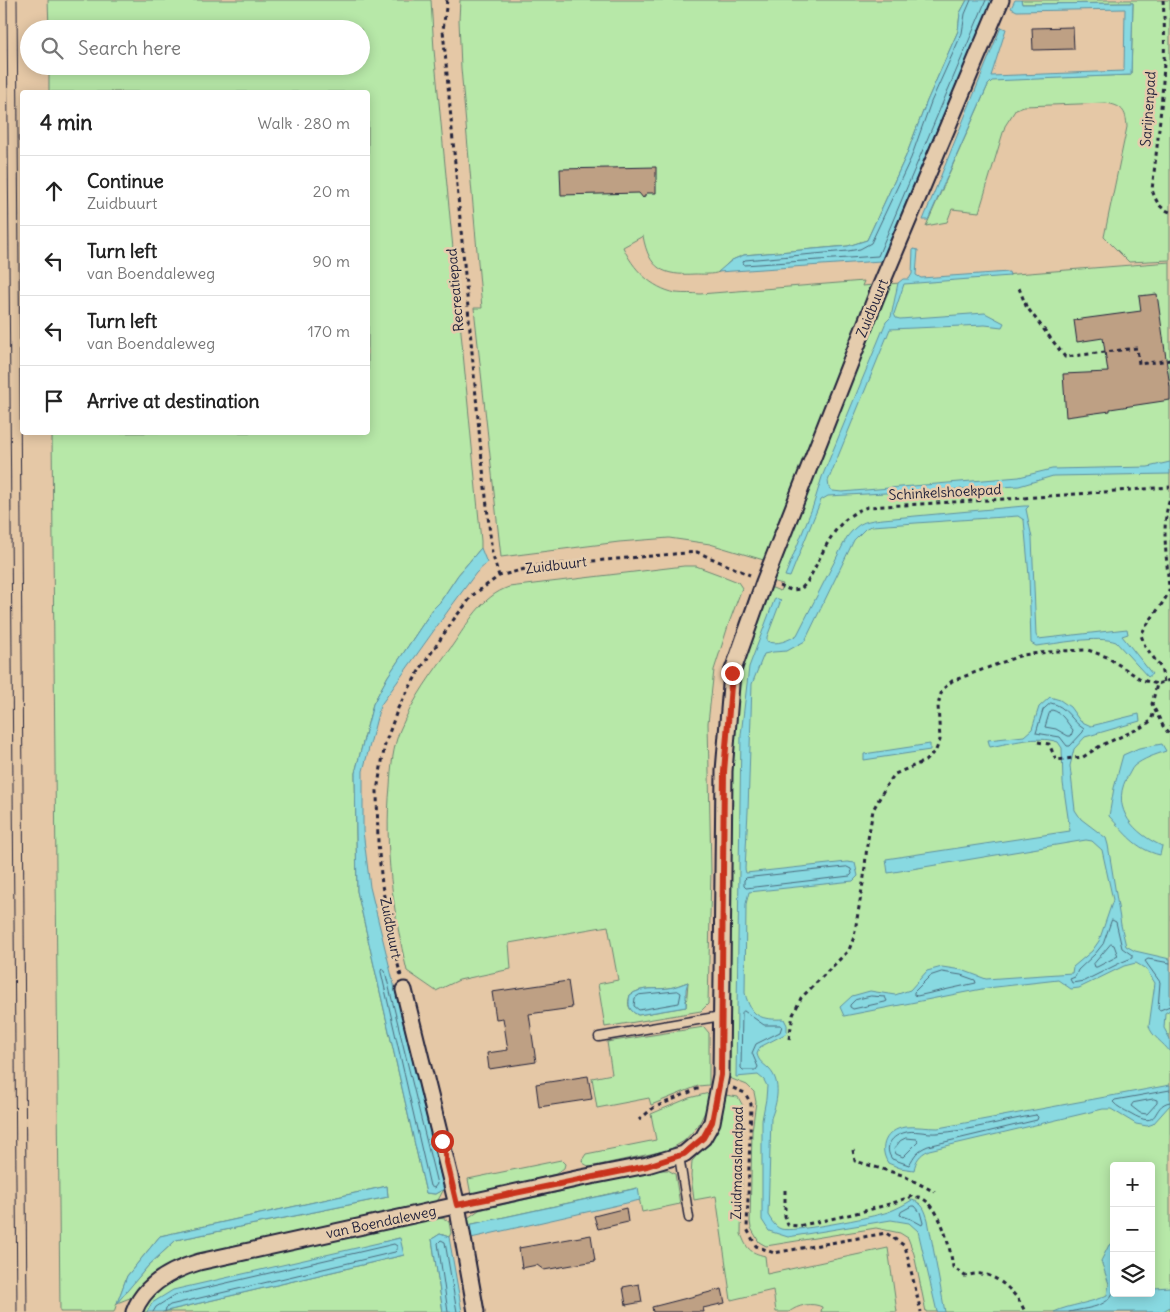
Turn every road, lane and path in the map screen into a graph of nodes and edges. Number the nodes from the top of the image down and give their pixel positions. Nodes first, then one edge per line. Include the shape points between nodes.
1 (446, 0) edge
2 (1001, 0) edge
3 (1163, 0) edge
4 (1170, 212) edge
5 (1019, 288) dead end
6 (1170, 360) edge
7 (1170, 487) edge
8 (1170, 499) edge
9 (499, 576) junction
10 (764, 582) junction
11 (1170, 680) edge
12 (1164, 682) junction
13 (1157, 684) junction
14 (1154, 711) junction
15 (1170, 735) edge
16 (1038, 742) dead end
17 (404, 990) joint
18 (721, 1016) junction
19 (599, 1037) dead end
20 (789, 1039) dead end
21 (718, 1088) junction
22 (639, 1120) dead end
23 (853, 1150) dead end
24 (679, 1156) junction
25 (785, 1190) dead end
26 (935, 1192) dead end
27 (457, 1205) junction
28 (689, 1218) dead end
29 (134, 1312) edge
30 (476, 1312) edge
31 (921, 1312) edge
32 (1025, 1312) edge

1 - 9 path, Recreatiepad via 443,30 480,441 492,553
2 - 10 street, Zuidbuurt via 889,266
3 - 4 path, Sarijnenpad via 1161,111 1152,190 1155,201
5 - 6 path via 1026,306 1064,357 1137,348 1139,364
7 - 10 path, Schinkelshoekpad via 868,508 851,514 839,525 801,589 791,590
8 - 12 path via 1166,511 1170,591 1141,635 1161,668
9 - 10 path, Zuidbuurt via 546,565 697,552
9 - 17 path, Zuidbuurt via 473,595 454,619 398,708 385,744 377,791 378,843 392,942
10 - 18 street, van Boendaleweg via 732,673 724,772
11 - 12 path
12 - 13 path
13 - 14 path via 1152,704
13 - 20 path via 1142,680 1107,657 1088,650 1022,655 952,681 942,690 938,705 940,740 936,750 925,761 895,774 874,810 854,937 849,950 801,998 793,1015
14 - 15 path
14 - 16 path via 1151,721 1084,757 1056,760 1049,744
17 - 27 street
18 - 19 lane
18 - 21 street, van Boendaleweg
21 - 22 path, Zuidmaaslandpad via 697,1089 653,1108
21 - 24 street, van Boendaleweg via 712,1122 703,1138
21 - 31 path, Zuidmaaslandpad via 736,1088 745,1093 751,1104 747,1229 756,1246 774,1253 886,1233 905,1246
23 - 26 path via 855,1161 902,1175
24 - 27 street, van Boendaleweg via 647,1166
24 - 28 lane
25 - 32 path via 784,1217 788,1225 798,1226 919,1197 932,1206 942,1225 953,1266 965,1276 981,1274 999,1280 1022,1304
27 - 29 street, van Boendaleweg via 190,1265 163,1277 138,1301
27 - 30 street

